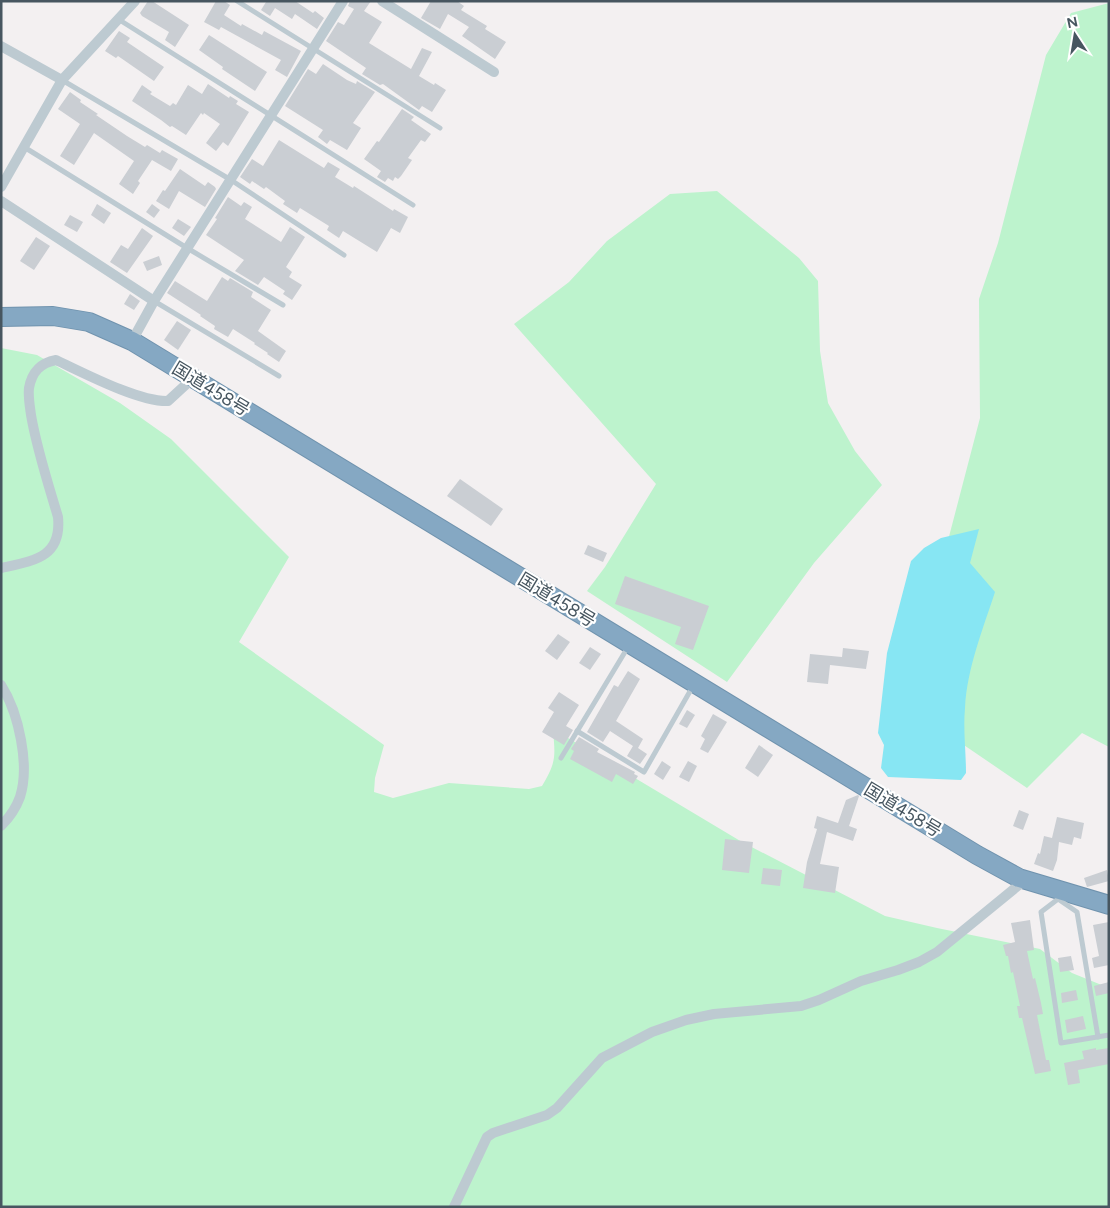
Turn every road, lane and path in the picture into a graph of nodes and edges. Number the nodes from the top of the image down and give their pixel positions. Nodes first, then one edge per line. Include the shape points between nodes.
1 (135, 1) edge
2 (237, 1) edge
3 (343, 1) edge
4 (382, 1) edge
5 (117, 19) junction
6 (1, 46) edge
7 (313, 49) junction
8 (494, 72) dead end
9 (62, 80) junction
10 (272, 115) junction
11 (440, 128) dead end
12 (24, 147) junction
13 (230, 180) junction
14 (1, 187) edge
15 (1, 201) edge
16 (413, 206) dead end
17 (187, 248) junction
18 (344, 255) dead end
19 (154, 301) junction
20 (284, 305) dead end
21 (1, 317) edge
22 (132, 341) junction
23 (279, 376) dead end
24 (193, 378) junction
25 (1, 568) edge
26 (630, 644) junction
27 (694, 683) junction
28 (1, 685) edge
29 (577, 731) junction
30 (561, 758) dead end
31 (1, 826) edge
32 (1025, 880) junction
33 (1063, 896) junction
34 (1109, 905) edge
35 (1109, 1034) edge
36 (1098, 1037) junction
37 (454, 1207) edge

1 - 5 street
2 - 7 lane
3 - 7 street
4 - 8 street
5 - 9 street
5 - 10 lane
6 - 9 street
7 - 10 street
7 - 11 lane
9 - 12 street
9 - 13 lane
10 - 13 street
10 - 16 lane
12 - 14 street
12 - 17 lane
13 - 17 street
13 - 18 lane
15 - 19 street
17 - 19 street
17 - 20 lane
19 - 22 street
19 - 23 lane
21 - 22 highway, 国道458号 via 53,316 89,322
22 - 24 highway, 国道458号
24 - 25 street via 168,401 157,402 56,360 45,362 34,372 29,389 30,406 60,529 56,543 36,561
24 - 26 highway, 国道458号
26 - 27 highway, 国道458号
26 - 29 lane
27 - 29 lane via 644,772
27 - 32 highway, 国道458号 via 977,856
28 - 31 street via 11,702 18,725 24,780 20,799
29 - 30 lane
32 - 33 highway, 国道458号
32 - 37 street via 937,952 919,962 801,1006 714,1014 686,1020 652,1032 602,1058 547,1115 487,1137
33 - 34 highway, 国道458号
33 - 36 lane via 1078,912
33 - 36 lane via 1041,912 1061,1043
35 - 36 lane

